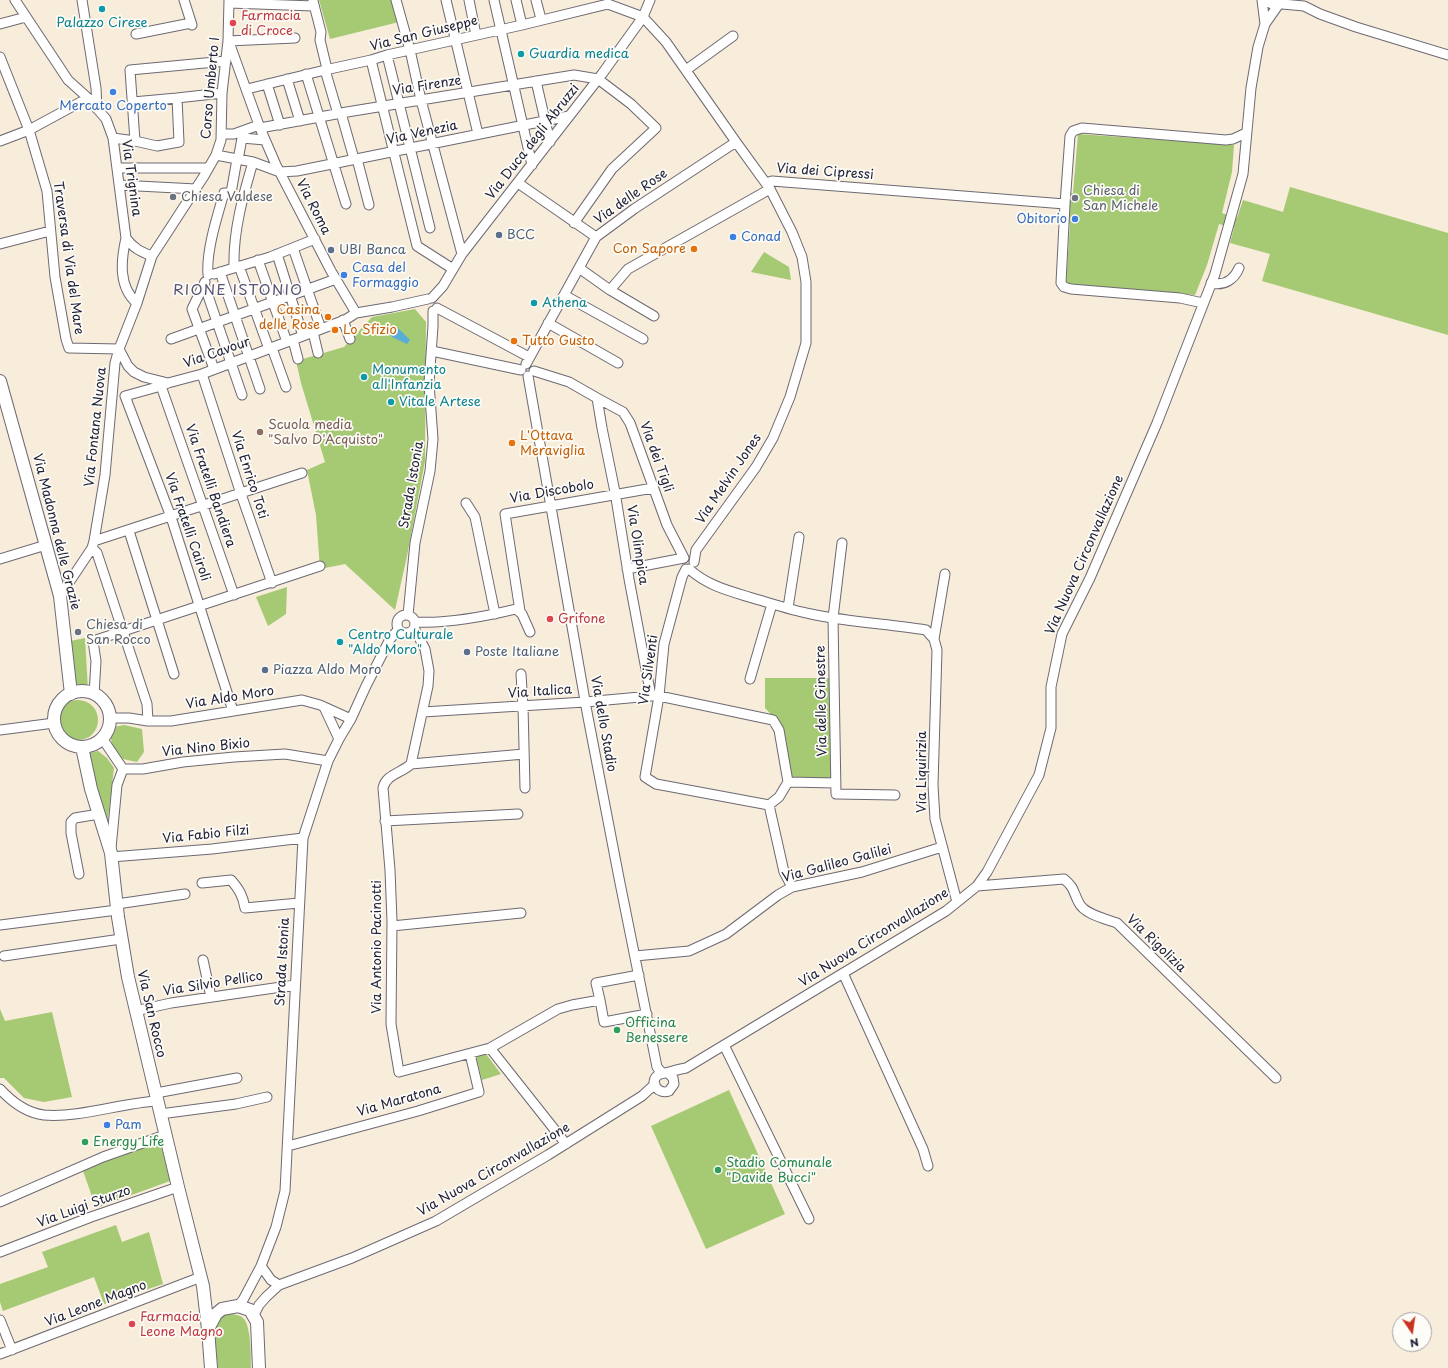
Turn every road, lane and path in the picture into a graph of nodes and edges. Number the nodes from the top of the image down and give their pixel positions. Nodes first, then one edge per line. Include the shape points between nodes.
1 (16, 0) edge
2 (82, 0) edge
3 (184, 0) edge
4 (396, 0) edge
5 (446, 0) edge
6 (468, 0) edge
7 (494, 0) edge
8 (516, 0) edge
9 (536, 0) edge
10 (650, 0) edge
11 (1262, 0) edge
12 (1265, 0) edge
13 (229, 1) edge
14 (607, 2) edge
15 (313, 3) edge
16 (1283, 3) edge
17 (1303, 3) edge
18 (26, 17) junction
19 (643, 17) junction
20 (541, 19) junction
21 (0, 24) edge
22 (1265, 24) junction
23 (522, 25) junction
24 (501, 29) junction
25 (136, 34) dead end
26 (476, 35) junction
27 (733, 36) dead end
28 (295, 38) dead end
29 (456, 39) junction
30 (228, 41) junction
31 (410, 50) junction
32 (387, 55) junction
33 (1448, 55) edge
34 (0, 57) edge
35 (371, 60) junction
36 (226, 61) junction
37 (326, 70) junction
38 (686, 70) junction
39 (306, 74) junction
40 (287, 79) junction
41 (598, 79) junction
42 (536, 81) junction
43 (267, 84) junction
44 (513, 84) junction
45 (247, 89) junction
46 (468, 92) junction
47 (222, 93) junction
48 (88, 98) junction
49 (177, 98) junction
50 (421, 100) junction
51 (133, 102) junction
52 (399, 104) junction
53 (383, 107) junction
54 (97, 109) junction
55 (339, 114) junction
56 (569, 116) junction
57 (319, 117) junction
58 (300, 121) junction
59 (545, 121) junction
60 (280, 125) junction
61 (523, 125) junction
62 (259, 127) junction
63 (29, 130) junction
64 (1246, 133) junction
65 (221, 134) junction
66 (478, 134) junction
67 (241, 135) junction
68 (113, 138) junction
69 (265, 140) junction
70 (0, 141) edge
71 (135, 141) junction
72 (550, 142) junction
73 (736, 142) junction
74 (433, 144) junction
75 (410, 148) junction
76 (394, 152) junction
77 (216, 155) junction
78 (356, 159) junction
79 (237, 160) junction
80 (253, 162) junction
81 (333, 164) junction
82 (532, 165) junction
83 (117, 168) junction
84 (208, 168) junction
85 (280, 172) junction
86 (518, 184) junction
87 (119, 186) junction
88 (768, 186) junction
89 (196, 189) junction
90 (346, 204) dead end
91 (1064, 204) junction
92 (369, 205) dead end
93 (574, 223) junction
94 (430, 228) dead end
95 (50, 231) junction
96 (596, 237) junction
97 (126, 238) junction
98 (314, 239) junction
99 (0, 244) edge
100 (293, 248) junction
101 (277, 254) junction
102 (462, 254) junction
103 (152, 256) junction
104 (258, 260) junction
105 (237, 266) junction
106 (579, 268) junction
107 (1239, 268) dead end
108 (453, 269) junction
109 (220, 272) junction
110 (208, 275) junction
111 (336, 279) junction
112 (1211, 283) junction
113 (204, 284) junction
114 (308, 290) junction
115 (610, 290) junction
116 (564, 295) junction
117 (290, 296) junction
118 (430, 299) junction
119 (273, 302) junction
120 (137, 303) junction
121 (1203, 303) junction
122 (255, 309) junction
123 (435, 310) junction
124 (356, 313) junction
125 (235, 316) junction
126 (654, 316) dead end
127 (343, 320) junction
128 (217, 322) junction
129 (548, 323) junction
130 (199, 329) junction
131 (317, 331) junction
132 (303, 336) junction
133 (171, 339) dead end
134 (350, 339) dead end
135 (643, 339) dead end
136 (290, 341) junction
137 (119, 349) junction
138 (270, 349) junction
139 (432, 351) junction
140 (318, 353) dead end
141 (249, 356) junction
142 (298, 360) dead end
143 (230, 363) junction
144 (618, 363) dead end
145 (528, 368) junction
146 (214, 369) junction
147 (202, 374) junction
148 (0, 381) edge
149 (164, 384) junction
150 (286, 387) dead end
151 (260, 389) dead end
152 (242, 395) dead end
153 (598, 398) junction
154 (302, 473) dead end
155 (653, 488) junction
156 (241, 494) junction
157 (616, 494) junction
158 (466, 503) dead end
159 (203, 506) junction
160 (551, 506) junction
161 (172, 517) junction
162 (128, 531) junction
163 (799, 537) dead end
164 (842, 543) dead end
165 (46, 545) junction
166 (93, 545) junction
167 (0, 559) edge
168 (320, 566) dead end
169 (687, 566) junction
170 (627, 568) junction
171 (945, 574) dead end
172 (272, 583) junction
173 (234, 595) junction
174 (60, 596) junction
175 (772, 604) junction
176 (200, 606) junction
177 (788, 608) junction
178 (520, 611) junction
179 (494, 614) junction
180 (833, 618) junction
181 (157, 621) junction
182 (412, 622) junction
183 (398, 630) junction
184 (124, 632) junction
185 (530, 632) dead end
186 (934, 639) junction
187 (174, 674) dead end
188 (521, 674) dead end
189 (750, 678) dead end
190 (71, 694) junction
191 (94, 694) junction
192 (655, 696) junction
193 (585, 702) junction
194 (523, 706) junction
195 (324, 707) junction
196 (233, 711) junction
197 (423, 712) junction
198 (110, 718) junction
199 (351, 719) junction
200 (148, 721) junction
201 (54, 723) junction
202 (0, 730) edge
203 (102, 738) junction
204 (339, 739) junction
205 (82, 747) junction
206 (524, 754) junction
207 (328, 761) junction
208 (411, 764) junction
209 (123, 769) junction
210 (788, 782) junction
211 (836, 783) junction
212 (525, 788) dead end
213 (895, 795) dead end
214 (769, 805) junction
215 (99, 814) junction
216 (518, 814) dead end
217 (385, 821) junction
218 (303, 838) junction
219 (942, 847) junction
220 (111, 855) junction
221 (79, 874) dead end
222 (202, 883) dead end
223 (977, 886) junction
224 (792, 887) junction
225 (185, 894) dead end
226 (956, 902) junction
227 (299, 903) junction
228 (117, 907) junction
229 (521, 913) dead end
230 (0, 925) edge
231 (392, 926) junction
232 (121, 939) junction
233 (4, 956) dead end
234 (635, 956) junction
235 (203, 960) dead end
236 (843, 973) junction
237 (638, 975) junction
238 (295, 985) junction
239 (211, 997) junction
240 (600, 1000) junction
241 (135, 1011) junction
242 (647, 1014) junction
243 (724, 1045) junction
244 (490, 1048) junction
245 (470, 1054) junction
246 (695, 1062) junction
247 (661, 1072) junction
248 (237, 1078) dead end
249 (1276, 1078) dead end
250 (655, 1084) junction
251 (673, 1088) junction
252 (0, 1089) edge
253 (661, 1092) junction
254 (642, 1096) junction
255 (156, 1097) junction
256 (267, 1097) dead end
257 (160, 1114) junction
258 (165, 1135) junction
259 (566, 1144) junction
260 (288, 1146) junction
261 (928, 1166) dead end
262 (178, 1187) junction
263 (0, 1202) edge
264 (809, 1219) dead end
265 (0, 1252) edge
266 (261, 1266) junction
267 (202, 1282) junction
268 (279, 1285) junction
269 (238, 1306) junction
270 (222, 1309) junction
271 (254, 1315) junction
272 (0, 1320) edge
273 (208, 1329) junction
274 (12, 1350) junction
275 (0, 1354) edge
276 (211, 1368) edge
277 (259, 1368) edge

1 - 18 street, Via Trignina
2 - 54 street
3 - 25 street via 192,24
4 - 31 street
5 - 29 street
6 - 26 street
7 - 24 street
8 - 23 street
9 - 20 street
10 - 19 street, Via Duca degli Abruzzi
11 - 22 street, Via Nuova Circonvallazione
12 - 16 street via 1272,4
13 - 15 street
13 - 30 street, Corso Umberto I
14 - 19 street
14 - 20 street, Via San Giuseppe
15 - 37 street via 321,32 320,40
16 - 17 street
16 - 22 street, Via Nuova Circonvallazione
17 - 33 street via 1320,14 1356,28
18 - 21 street
18 - 48 street, Via Trignina via 68,80
19 - 38 street, Via dei Cipressi via 666,42
19 - 41 street, Via Duca degli Abruzzi
20 - 23 street, Via San Giuseppe
22 - 64 street, Via Nuova Circonvallazione via 1258,47
23 - 24 street, Via San Giuseppe
24 - 26 street, Via San Giuseppe
24 - 44 street
26 - 29 street, Via San Giuseppe
27 - 38 street
28 - 30 street
29 - 31 street, Via San Giuseppe
29 - 46 street
30 - 36 street, Corso Umberto I
30 - 45 street, Via Roma
31 - 32 street, Via San Giuseppe
31 - 50 street
32 - 35 street, Via San Giuseppe
32 - 52 street
34 - 63 street, Traversa di Via del Mare
35 - 37 street, Via San Giuseppe
35 - 53 street
36 - 47 street, Corso Umberto I
36 - 51 street via 130,70
37 - 39 street, Via San Giuseppe
37 - 55 street
38 - 73 street, Via dei Cipressi
39 - 40 street, Via San Giuseppe
39 - 57 street
40 - 43 street, Via San Giuseppe
40 - 58 street
41 - 42 street, Via Firenze via 574,75
41 - 56 street, Via Duca degli Abruzzi
41 - 93 street via 631,104 656,128 612,169
42 - 44 street, Via Firenze
42 - 59 street
43 - 45 street, Via San Giuseppe
43 - 60 street
44 - 46 street, Via Firenze
44 - 61 street
45 - 62 street, Via Roma
46 - 50 street, Via Firenze
46 - 66 street
47 - 49 street
47 - 65 street, Corso Umberto I
48 - 54 street, Via Trignina
48 - 63 street
49 - 51 street
49 - 71 street via 179,142 157,146
50 - 52 street, Via Firenze
50 - 74 street
51 - 71 street
52 - 53 street, Via Firenze
52 - 75 street
53 - 55 street, Via Firenze
53 - 76 street
54 - 68 street, Via Trignina via 106,119
55 - 57 street, Via Firenze
55 - 78 street
56 - 59 street, Via Venezia
56 - 72 street, Via Duca degli Abruzzi
57 - 58 street, Via Firenze
57 - 81 street
58 - 60 street, Via Firenze
59 - 61 street, Via Venezia
59 - 72 street
60 - 62 street, Via Firenze
61 - 66 street, Via Venezia
61 - 82 street
62 - 67 street, Via Firenze
62 - 69 street, Via Roma
63 - 70 street
63 - 95 street, Traversa di Via del Mare via 47,191
64 - 91 street via 1226,140 1076,129 1070,136
64 - 112 street, Via Nuova Circonvallazione via 1243,174
65 - 67 street
65 - 77 street, Corso Umberto I
66 - 74 street, Via Venezia
67 - 69 street
67 - 79 street
68 - 71 street
68 - 83 street, Via Trignina
69 - 85 street, Via Roma
72 - 82 street, Via Duca degli Abruzzi
73 - 88 street, Via dei Cipressi
73 - 96 street, Via delle Rose
74 - 75 street, Via Venezia
74 - 102 street
75 - 76 street, Via Venezia
75 - 94 street
76 - 78 street, Via Venezia
76 - 108 street via 417,246
77 - 79 street
77 - 84 street, Corso Umberto I
78 - 81 street, Via Venezia
78 - 92 street
79 - 80 street
79 - 110 street via 231,193 224,193 216,222
80 - 85 street
80 - 105 street via 240,211 234,249
81 - 85 street, Via Venezia
81 - 90 street
82 - 86 street, Via Duca degli Abruzzi
83 - 84 street
83 - 87 street, Via Trignina
84 - 89 street, Corso Umberto I
85 - 98 street, Via Roma
86 - 93 street
86 - 102 street, Via Duca degli Abruzzi
87 - 89 street
87 - 97 street, Via Trignina
88 - 91 street, Via dei Cipressi via 772,181
88 - 115 street via 628,269
88 - 169 street, Via Melvin Jones via 802,257 806,282 806,343 790,397 773,438
89 - 103 street, Corso Umberto I
91 - 121 street via 1061,283 1064,287 1180,298
93 - 96 street
95 - 99 street
95 - 137 street, Traversa di Via del Mare via 55,277 66,339 70,348
96 - 106 street, Via delle Rose
97 - 103 street via 132,246
97 - 120 street, Via Trignina via 122,255 125,288 130,298
98 - 100 street
98 - 111 street, Via Roma
100 - 101 street
100 - 114 street
101 - 104 street
101 - 117 street
102 - 108 street, Via Duca degli Abruzzi
103 - 120 street, Via Fontana Nuova
104 - 105 street
104 - 119 street
105 - 109 street
105 - 122 street
106 - 115 street
106 - 116 street, Via delle Rose
107 - 112 street via 1236,275 1224,283
108 - 118 street, Via Duca degli Abruzzi
109 - 110 street
109 - 125 street
110 - 113 street
111 - 114 street
111 - 124 street, Via Roma
112 - 121 street, Via Nuova Circonvallazione
113 - 128 street
113 - 130 street via 192,309
114 - 117 street
114 - 131 street
115 - 126 street
116 - 129 street, Via delle Rose
116 - 135 street
117 - 119 street
117 - 132 street
118 - 123 street via 426,302 426,308 429,311
118 - 124 street
119 - 122 street
119 - 136 street
120 - 137 street, Via Fontana Nuova
121 - 223 street, Via Nuova Circonvallazione via 1157,423 1090,578 1062,634 1051,687 1051,728 1039,774
122 - 125 street
122 - 138 street
123 - 139 street, Strada Istonia
123 - 145 street
124 - 127 street, Via Cavour
125 - 128 street
125 - 141 street
127 - 131 street, Via Cavour
127 - 134 street
128 - 130 street
128 - 143 street
129 - 144 street
129 - 145 street, Via delle Rose
130 - 133 street
130 - 146 street
131 - 132 street, Via Cavour
131 - 140 street
132 - 136 street, Via Cavour
136 - 138 street, Via Cavour
136 - 142 street
137 - 149 street, Via Cavour via 134,372
137 - 166 street, Via Fontana Nuova via 115,363 105,475
138 - 141 street, Via Cavour
138 - 150 street
139 - 145 street
139 - 182 street, Strada Istonia via 429,384 433,439 430,472 415,544
141 - 143 street, Via Cavour
141 - 151 street
143 - 146 street, Via Cavour
143 - 152 street
145 - 153 street, Via dei Tigli via 569,382
145 - 160 street, Via dello Stadio
146 - 147 street, Via Cavour
147 - 149 street, Via Cavour
147 - 156 street, Via Enrico Toti
148 - 165 main road, Via Madonna delle Grazie
149 - 159 street, Via Fratelli Bandiera
149 - 161 street, Via Fratelli Cairoli via 125,396
153 - 155 street, Via dei Tigli via 627,416
153 - 157 street, Via Olimpica
154 - 156 street
155 - 157 street, Via Discobolo
155 - 169 street, Via dei Tigli via 666,525
156 - 159 street
156 - 172 street, Via Enrico Toti
157 - 160 street, Via Discobolo
157 - 170 street, Via Olimpica
158 - 179 street via 475,517
159 - 161 street
159 - 173 street, Via Fratelli Bandiera
160 - 178 street, Via Discobolo via 505,514
160 - 193 street, Via dello Stadio
161 - 162 street
161 - 176 street, Via Fratelli Cairoli
162 - 166 street
162 - 181 street
163 - 177 street
164 - 180 street, Via delle Ginestre
165 - 167 street
165 - 174 main road, Via Madonna delle Grazie
166 - 174 street, Via Fontana Nuova
166 - 184 street
168 - 172 street
169 - 170 street
169 - 175 street via 697,576 714,586
169 - 192 street, Via Silventi via 664,644
170 - 192 street, Via Olimpica
171 - 186 street, Via Liquirizia
172 - 173 street
173 - 176 street
174 - 190 main road, Via Madonna delle Grazie
175 - 177 street
175 - 189 street
176 - 181 street
176 - 196 street, Via Fratelli Cairoli
177 - 180 street
178 - 179 street via 516,609
178 - 185 street
179 - 182 street via 430,623
180 - 186 street via 926,630
180 - 211 street, Via delle Ginestre
181 - 184 street
181 - 187 street
182 - 183 street via 410,632
182 - 183 street via 402,615 396,624
182 - 197 street via 430,671
183 - 199 street, Strada Istonia via 390,639
184 - 191 street via 93,641 96,661
184 - 200 street via 147,704
186 - 219 street, Via Liquirizia via 937,650 933,785 935,819
188 - 194 street
190 - 191 main road
190 - 201 main road via 63,698 58,706 54,714
191 - 198 main road via 105,704
192 - 193 street, Via Italica
192 - 210 street, Via Italica via 772,720 779,730
192 - 214 street, Via Silventi via 645,778 656,784
193 - 194 street, Via Italica
193 - 234 street, Via dello Stadio
194 - 197 street, Via Italica
194 - 206 street
195 - 196 street, Via Aldo Moro via 302,700
195 - 199 street, Via Aldo Moro
195 - 204 street
196 - 200 street, Via Aldo Moro via 186,719
197 - 208 street
198 - 200 street, Via Aldo Moro
198 - 203 main road
199 - 204 street, Strada Istonia
201 - 202 street
201 - 205 main road via 60,738 74,746
203 - 205 main road via 90,746
203 - 209 street
204 - 207 street, Strada Istonia
205 - 215 main road, Via San Rocco
206 - 208 street
206 - 212 street
207 - 209 street, Via Nino Bixio via 285,754
207 - 218 street, Strada Istonia
208 - 217 street, Via Antonio Pacinotti via 384,782 382,788
209 - 220 street via 117,785
210 - 211 street
210 - 214 street via 779,797
211 - 213 street via 836,794
214 - 224 street via 784,872
215 - 220 main road, Via San Rocco
215 - 221 street via 75,818 71,822
216 - 217 street
217 - 231 street, Via Antonio Pacinotti
218 - 220 street, Via Fabio Filzi via 212,849
218 - 227 street, Strada Istonia
219 - 224 street, Via Galileo Galilei via 862,872
219 - 226 street, Via Liquirizia
220 - 228 main road, Via San Rocco
222 - 227 street via 231,880 243,896 245,908
223 - 226 street, Via Nuova Circonvallazione
223 - 249 street, Via Rigolizia via 1064,879 1071,886 1079,905 1093,915 1117,923
224 - 234 street, Via Galileo Galilei via 726,934 689,951
225 - 228 street
226 - 236 street, Via Nuova Circonvallazione via 946,911
227 - 238 street, Strada Istonia
228 - 230 street
228 - 232 main road, Via San Rocco
229 - 231 street
231 - 245 street, Via Antonio Pacinotti via 391,1024 399,1072
232 - 233 street
232 - 241 main road, Via San Rocco
234 - 237 street, Via dello Stadio
235 - 239 street
236 - 243 street, Via Nuova Circonvallazione
236 - 261 street
237 - 240 street via 596,983
237 - 242 street, Via dello Stadio
238 - 239 street, Via Silvio Pellico
238 - 260 street, Strada Istonia
239 - 241 street, Via Silvio Pellico
240 - 242 street via 604,1022
240 - 244 street via 558,1009
241 - 255 main road, Via San Rocco
242 - 247 street, Via dello Stadio
243 - 246 street, Via Nuova Circonvallazione
243 - 264 street
244 - 245 street
244 - 259 street
245 - 260 street, Via Maratona via 478,1092
246 - 247 street, Via Nuova Circonvallazione via 686,1068
246 - 251 street, Via Nuova Circonvallazione
247 - 250 street, Via Nuova Circonvallazione via 655,1079
247 - 251 street via 673,1078
248 - 255 street
250 - 253 street
250 - 254 street, Via Nuova Circonvallazione
251 - 253 street, Via Nuova Circonvallazione
252 - 255 street via 11,1101 43,1115 68,1114
253 - 254 street, Via Nuova Circonvallazione
254 - 259 street, Via Nuova Circonvallazione
255 - 257 main road, Via San Rocco
256 - 257 street via 236,1104
257 - 258 main road, Via San Rocco
258 - 262 main road, Via San Rocco
258 - 263 street via 103,1158
259 - 268 street, Via Nuova Circonvallazione via 436,1221 352,1258
260 - 266 street, Strada Istonia via 285,1191 276,1227
262 - 265 street, Via Luigi Sturzo
262 - 267 main road, Via San Rocco
266 - 268 street via 271,1280
266 - 269 street, Strada Istonia
267 - 270 main road
267 - 273 main road
267 - 274 street, Via Leone Magno
268 - 271 street, Via Nuova Circonvallazione via 266,1297
269 - 270 main road
269 - 271 main road via 250,1310
270 - 273 main road via 216,1314
271 - 277 main road via 257,1322
272 - 274 street
273 - 276 main road
274 - 275 street, Via Leone Magno

